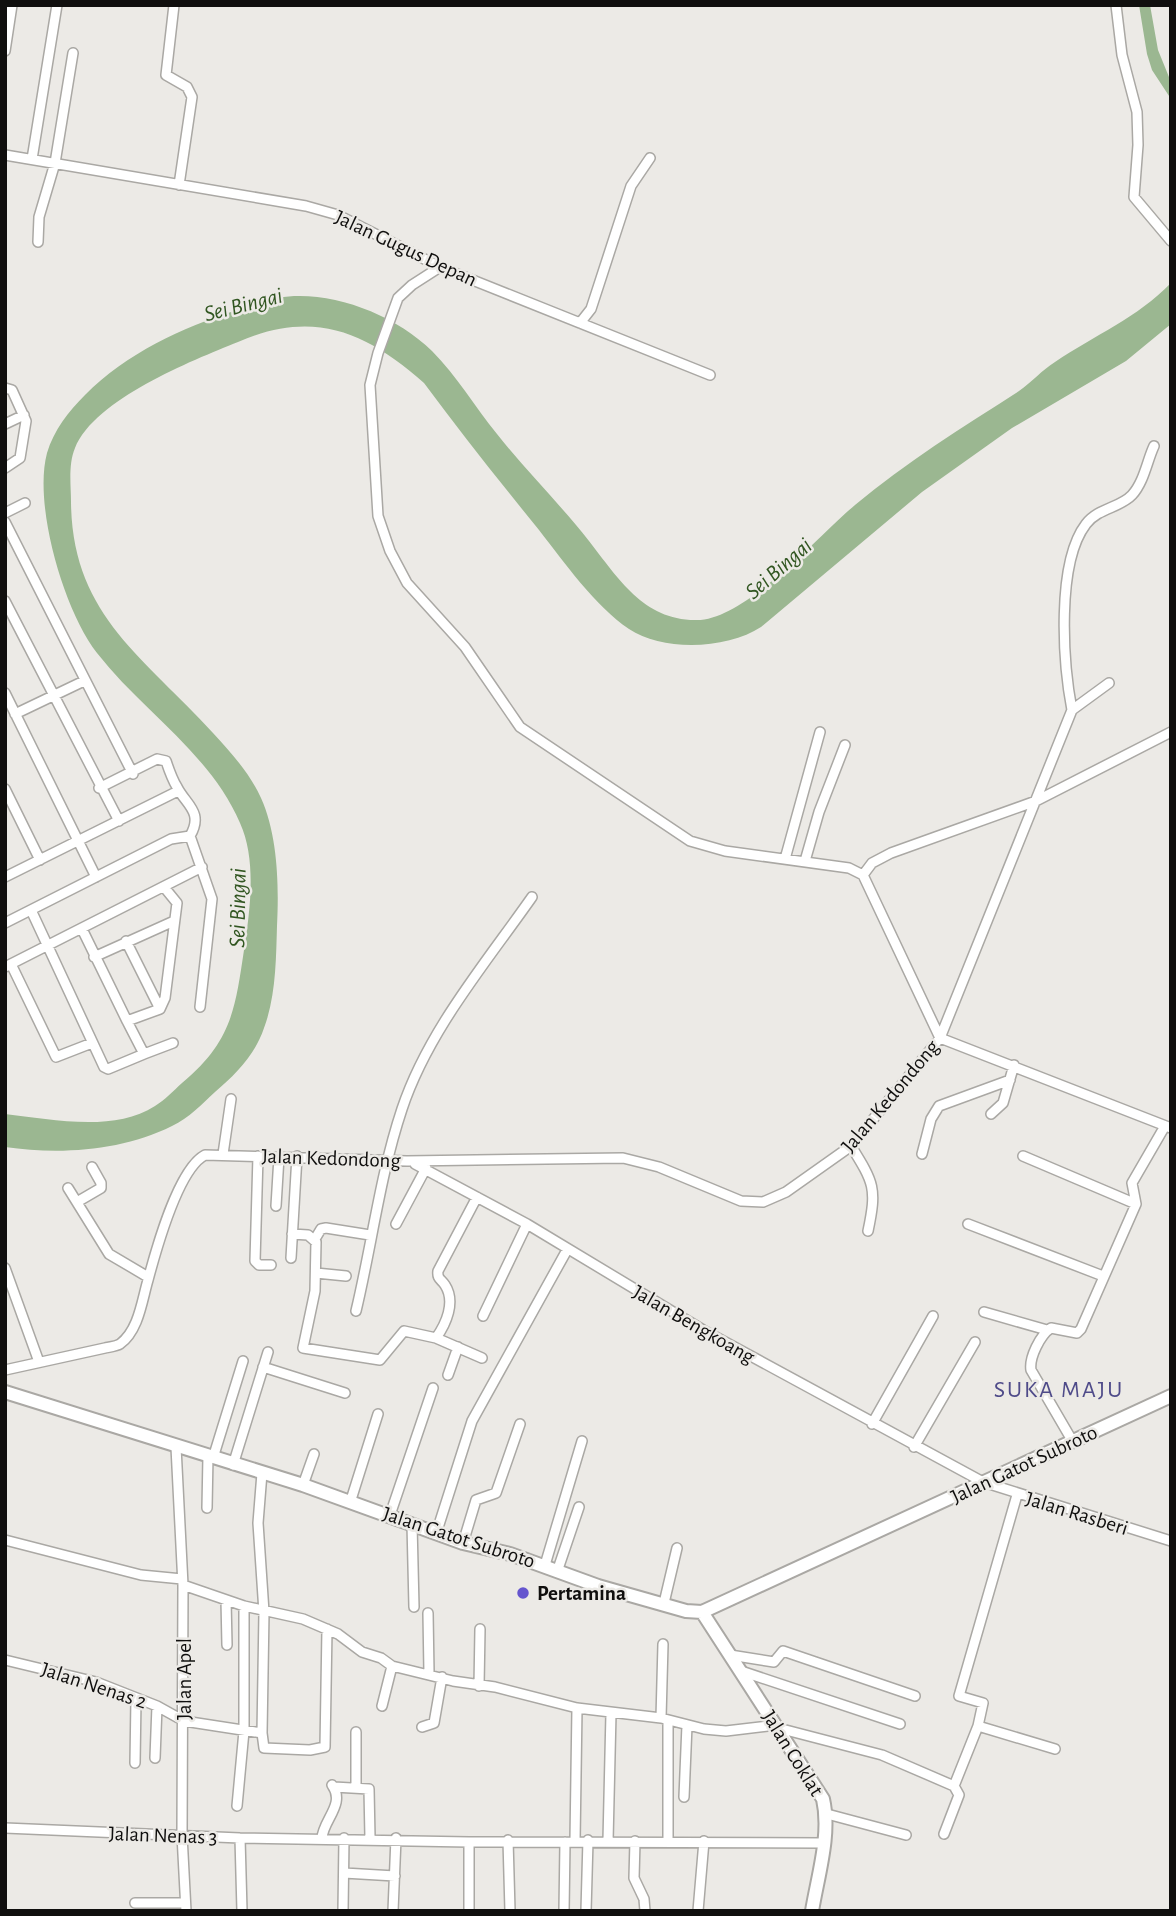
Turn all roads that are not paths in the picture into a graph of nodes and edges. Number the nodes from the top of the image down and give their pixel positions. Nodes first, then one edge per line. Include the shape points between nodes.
1 (12, 5) edge
2 (57, 5) edge
3 (174, 5) edge
4 (1116, 5) edge
5 (5, 51) edge
6 (73, 53) dead end
7 (5, 155) edge
8 (650, 158) dead end
9 (32, 159) junction
10 (55, 163) junction
11 (178, 184) junction
12 (1171, 241) edge
13 (38, 242) dead end
14 (440, 267) junction
15 (580, 323) junction
16 (710, 375) dead end
17 (5, 388) edge
18 (24, 415) junction
19 (5, 424) edge
20 (1154, 446) dead end
21 (5, 468) edge
22 (25, 503) dead end
23 (5, 513) edge
24 (5, 522) edge
25 (5, 601) edge
26 (84, 681) junction
27 (1109, 682) dead end
28 (5, 693) edge
29 (52, 697) junction
30 (1072, 710) junction
31 (15, 714) junction
32 (820, 732) dead end
33 (1171, 732) edge
34 (845, 746) dead end
35 (133, 774) junction
36 (99, 788) junction
37 (5, 789) edge
38 (178, 791) junction
39 (1036, 801) junction
40 (119, 821) junction
41 (190, 836) junction
42 (79, 842) junction
43 (785, 859) junction
44 (40, 860) junction
45 (805, 862) junction
46 (202, 867) junction
47 (863, 875) junction
48 (5, 877) edge
49 (96, 877) junction
50 (164, 887) junction
51 (532, 897) dead end
52 (31, 910) junction
53 (174, 920) junction
54 (5, 923) edge
55 (82, 929) junction
56 (126, 941) junction
57 (48, 945) junction
58 (94, 957) junction
59 (8, 966) edge
60 (200, 1007) dead end
61 (160, 1009) junction
62 (127, 1021) junction
63 (940, 1038) junction
64 (92, 1043) junction
65 (173, 1043) dead end
66 (144, 1054) junction
67 (1014, 1065) junction
68 (1010, 1080) junction
69 (231, 1099) dead end
70 (991, 1114) dead end
71 (1168, 1127) edge
72 (851, 1146) junction
73 (223, 1154) junction
74 (922, 1154) dead end
75 (258, 1156) junction
76 (297, 1156) junction
77 (279, 1157) junction
78 (1023, 1157) dead end
79 (387, 1160) junction
80 (408, 1161) junction
81 (92, 1167) dead end
82 (426, 1168) junction
83 (68, 1188) dead end
84 (477, 1197) junction
85 (77, 1202) junction
86 (1136, 1204) junction
87 (276, 1206) dead end
88 (396, 1224) dead end
89 (527, 1224) junction
90 (968, 1224) dead end
91 (868, 1231) dead end
92 (292, 1234) junction
93 (370, 1235) junction
94 (315, 1239) junction
95 (567, 1250) junction
96 (291, 1258) dead end
97 (271, 1265) dead end
98 (5, 1268) edge
99 (316, 1273) junction
100 (346, 1276) dead end
101 (1103, 1276) junction
102 (149, 1277) junction
103 (356, 1311) dead end
104 (984, 1312) dead end
105 (483, 1316) dead end
106 (933, 1316) dead end
107 (1047, 1330) junction
108 (436, 1338) junction
109 (975, 1342) dead end
110 (458, 1347) junction
111 (268, 1352) dead end
112 (482, 1358) dead end
113 (243, 1361) dead end
114 (40, 1362) junction
115 (263, 1367) junction
116 (5, 1370) edge
117 (448, 1375) dead end
118 (433, 1388) dead end
119 (5, 1392) edge
120 (345, 1393) dead end
121 (1171, 1396) edge
122 (378, 1414) dead end
123 (520, 1424) dead end
124 (872, 1424) junction
125 (582, 1441) dead end
126 (1073, 1442) junction
127 (176, 1447) junction
128 (914, 1447) junction
129 (314, 1454) dead end
130 (210, 1457) junction
131 (233, 1465) junction
132 (262, 1474) junction
133 (983, 1482) junction
134 (303, 1485) junction
135 (1017, 1495) junction
136 (350, 1503) junction
137 (579, 1507) dead end
138 (207, 1508) dead end
139 (390, 1515) junction
140 (412, 1524) junction
141 (436, 1534) junction
142 (5, 1540) edge
143 (1171, 1541) edge
144 (463, 1543) junction
145 (677, 1548) dead end
146 (552, 1567) junction
147 (183, 1582) junction
148 (226, 1600) junction
149 (664, 1603) junction
150 (244, 1606) junction
151 (414, 1607) dead end
152 (264, 1612) junction
153 (702, 1612) junction
154 (428, 1613) dead end
155 (327, 1629) junction
156 (480, 1629) dead end
157 (663, 1644) dead end
158 (227, 1645) dead end
159 (730, 1655) junction
160 (5, 1660) edge
161 (392, 1666) junction
162 (741, 1671) junction
163 (429, 1673) junction
164 (442, 1677) junction
165 (479, 1686) junction
166 (915, 1696) dead end
167 (136, 1699) junction
168 (157, 1706) junction
169 (382, 1706) dead end
170 (577, 1708) junction
171 (611, 1713) junction
172 (664, 1719) junction
173 (184, 1721) junction
174 (900, 1724) dead end
175 (687, 1725) junction
176 (978, 1726) junction
177 (422, 1727) dead end
178 (777, 1727) junction
179 (244, 1731) junction
180 (356, 1732) dead end
181 (262, 1733) junction
182 (1055, 1749) dead end
183 (155, 1758) dead end
184 (135, 1763) dead end
185 (954, 1786) junction
186 (356, 1787) junction
187 (684, 1797) dead end
188 (237, 1806) dead end
189 (827, 1814) junction
190 (5, 1828) edge
191 (944, 1834) dead end
192 (183, 1835) junction
193 (906, 1835) dead end
194 (240, 1838) junction
195 (322, 1838) junction
196 (344, 1838) junction
197 (370, 1838) junction
198 (396, 1838) junction
199 (509, 1840) junction
200 (588, 1840) junction
201 (608, 1840) junction
202 (668, 1840) junction
203 (635, 1841) junction
204 (704, 1841) junction
205 (469, 1842) junction
206 (570, 1842) junction
207 (824, 1843) junction
208 (344, 1873) junction
209 (395, 1876) junction
210 (135, 1903) dead end
211 (186, 1907) edge
212 (242, 1911) edge
213 (343, 1911) edge
214 (393, 1911) edge
215 (469, 1911) edge
216 (510, 1911) edge
217 (564, 1911) edge
218 (586, 1911) edge
219 (645, 1911) edge
220 (698, 1911) edge
221 (811, 1911) edge

1 - 5 street
2 - 9 street
3 - 11 street via 166,75 187,87 192,97
4 - 12 street via 1122,55 1137,112 1134,197
6 - 10 street
7 - 9 street, Jalan Gugus Depan
8 - 15 street via 631,186 591,309
9 - 10 street, Jalan Gugus Depan
10 - 11 street, Jalan Gugus Depan
10 - 13 street via 39,217
11 - 14 street, Jalan Gugus Depan via 338,215
14 - 15 street, Jalan Gugus Depan
14 - 43 street via 403,292 394,306 378,353 369,402 384,536 407,583 465,647 520,727 690,841
15 - 16 street, Jalan Gugus Depan
17 - 18 street via 12,390
18 - 19 street
18 - 21 street via 20,458
20 - 30 street via 1132,495 1092,517 1076,545 1068,584 1065,648
22 - 23 street
24 - 26 street
25 - 29 street
26 - 29 street
26 - 35 street
27 - 30 street
28 - 31 street
29 - 31 street
29 - 36 street
30 - 39 street, Jalan Kedondong
31 - 42 street
32 - 43 street
33 - 39 street
34 - 45 street
35 - 36 street
35 - 38 street via 166,761
36 - 40 street
37 - 44 street
38 - 40 street
38 - 41 street via 187,797 195,817
39 - 47 street via 891,853 872,863
39 - 63 street, Jalan Kedondong
40 - 42 street
41 - 46 street
41 - 49 street via 171,839
42 - 44 street
42 - 49 street
43 - 45 street
44 - 48 street
45 - 47 street via 849,868
46 - 50 street
46 - 60 street via 212,899
47 - 63 street
49 - 52 street
50 - 53 street via 177,903
50 - 55 street
51 - 79 street via 422,1061
52 - 54 street
52 - 57 street
53 - 56 street
53 - 61 street
55 - 57 street
55 - 58 street
56 - 58 street
56 - 61 street
57 - 59 street
57 - 64 street
58 - 62 street
59 - 64 street via 56,1057
61 - 62 street
62 - 66 street
63 - 67 street
63 - 72 street, Jalan Kedondong
64 - 66 street via 106,1069
65 - 66 street
67 - 68 street
67 - 71 street
68 - 70 street via 1003,1103
68 - 74 street via 939,1106
69 - 73 street
71 - 86 street via 1132,1183
72 - 80 street, Jalan Kedondong via 786,1192 763,1202 729,1198 632,1159
72 - 91 street via 873,1182
73 - 75 street, Jalan Kedondong
73 - 102 street, Jalan Kedondong via 194,1161
75 - 77 street, Jalan Kedondong
75 - 97 street via 255,1261
76 - 77 street, Jalan Kedondong
76 - 79 street, Jalan Kedondong
76 - 92 street
77 - 87 street
78 - 86 street
79 - 80 street, Jalan Kedondong
79 - 93 street
80 - 82 street, Jalan Bengkoang
81 - 85 street via 101,1188
82 - 84 street, Jalan Bengkoang
82 - 88 street
83 - 85 street
84 - 89 street, Jalan Bengkoang
84 - 108 street via 438,1271 447,1290 449,1314
85 - 102 street via 109,1254
86 - 101 street
89 - 95 street, Jalan Bengkoang
89 - 105 street
90 - 101 street
92 - 94 street
92 - 96 street
93 - 94 street via 326,1228
93 - 103 street
94 - 99 street
95 - 124 street, Jalan Bengkoang
95 - 141 street via 472,1421
98 - 114 street
99 - 100 street
99 - 108 street via 303,1348 377,1360 404,1331
101 - 107 street via 1077,1333
102 - 114 street, Jalan Kedondong via 139,1313 119,1345
104 - 107 street
106 - 124 street
107 - 126 street via 1030,1368
108 - 110 street
109 - 128 street
110 - 112 street
110 - 117 street
111 - 115 street
113 - 130 street
114 - 116 street, Jalan Kedondong
115 - 120 street
115 - 131 street
118 - 139 street
119 - 127 main road, Jalan Gatot Subroto
121 - 126 main road, Jalan Gatot Subroto
122 - 136 street
123 - 144 street via 496,1493 476,1500
124 - 128 street, Jalan Bengkoang
125 - 146 street
126 - 133 main road, Jalan Gatot Subroto
127 - 130 main road, Jalan Gatot Subroto
127 - 147 street, Jalan Apel
128 - 133 street, Jalan Bengkoang
129 - 134 street
130 - 131 main road, Jalan Gatot Subroto
130 - 138 street
131 - 132 main road, Jalan Gatot Subroto
132 - 134 main road, Jalan Gatot Subroto
132 - 152 street via 258,1523
133 - 135 street, Jalan Rasberi
133 - 153 main road, Jalan Gatot Subroto
134 - 136 main road, Jalan Gatot Subroto
135 - 143 street, Jalan Rasberi
135 - 176 street via 960,1696 983,1703
136 - 139 main road, Jalan Gatot Subroto
137 - 146 street
139 - 140 main road, Jalan Gatot Subroto
140 - 141 main road, Jalan Gatot Subroto
140 - 151 street
141 - 144 main road, Jalan Gatot Subroto
142 - 147 street via 141,1576
144 - 146 main road, Jalan Gatot Subroto
145 - 149 street
146 - 149 main road, Jalan Gatot Subroto via 598,1586
147 - 148 street
147 - 173 street, Jalan Apel
148 - 150 street
148 - 158 street
149 - 153 main road, Jalan Gatot Subroto
150 - 152 street
150 - 179 street
152 - 155 street
152 - 181 street
153 - 159 main road, Jalan Coklat
154 - 163 street
155 - 161 street via 362,1653
155 - 181 street via 325,1747 266,1749
156 - 165 street
157 - 172 street
159 - 162 main road, Jalan Coklat
159 - 166 street via 774,1662 783,1651
160 - 167 street, Jalan Nenas 2 via 55,1669
161 - 163 street
161 - 169 street
162 - 174 street
162 - 178 main road, Jalan Coklat
163 - 164 street
164 - 165 street
164 - 177 street via 434,1723
165 - 170 street
167 - 168 street, Jalan Nenas 2
167 - 184 street
168 - 173 street, Jalan Nenas 2
168 - 183 street
170 - 171 street
170 - 206 street
171 - 172 street
171 - 201 street
172 - 175 street
172 - 202 street
173 - 179 street, Jalan Nenas 2
173 - 192 street, Jalan Apel
175 - 178 street via 726,1731
175 - 187 street
176 - 182 street
176 - 185 street
178 - 185 street via 882,1755
178 - 189 main road, Jalan Coklat via 824,1799
179 - 181 street, Jalan Nenas 2
179 - 188 street
180 - 186 street
185 - 191 street via 959,1794
186 - 195 street via 333,1786 336,1801 322,1828
186 - 197 street via 371,1792
189 - 193 street
189 - 207 main road, Jalan Coklat
190 - 192 street, Jalan Nenas 3
192 - 194 street, Jalan Nenas 3
192 - 211 street, Jalan Apel
194 - 195 street, Jalan Nenas 3
194 - 212 street
195 - 196 street, Jalan Nenas 3
196 - 197 street, Jalan Nenas 3
196 - 208 street
197 - 198 street, Jalan Nenas 3
198 - 205 street, Jalan Nenas 3
198 - 209 street
199 - 205 street, Jalan Nenas 3
199 - 206 street, Jalan Nenas 3
199 - 216 street
200 - 201 street, Jalan Nenas 3
200 - 206 street, Jalan Nenas 3
200 - 218 street
201 - 203 street, Jalan Nenas 3
202 - 203 street, Jalan Nenas 3
202 - 204 street, Jalan Nenas 3
203 - 219 street via 634,1878
204 - 207 street, Jalan Nenas 3
204 - 220 street
205 - 215 street
206 - 217 street
207 - 221 main road, Jalan Coklat
208 - 209 street
208 - 213 street
209 - 214 street
210 - 211 street

